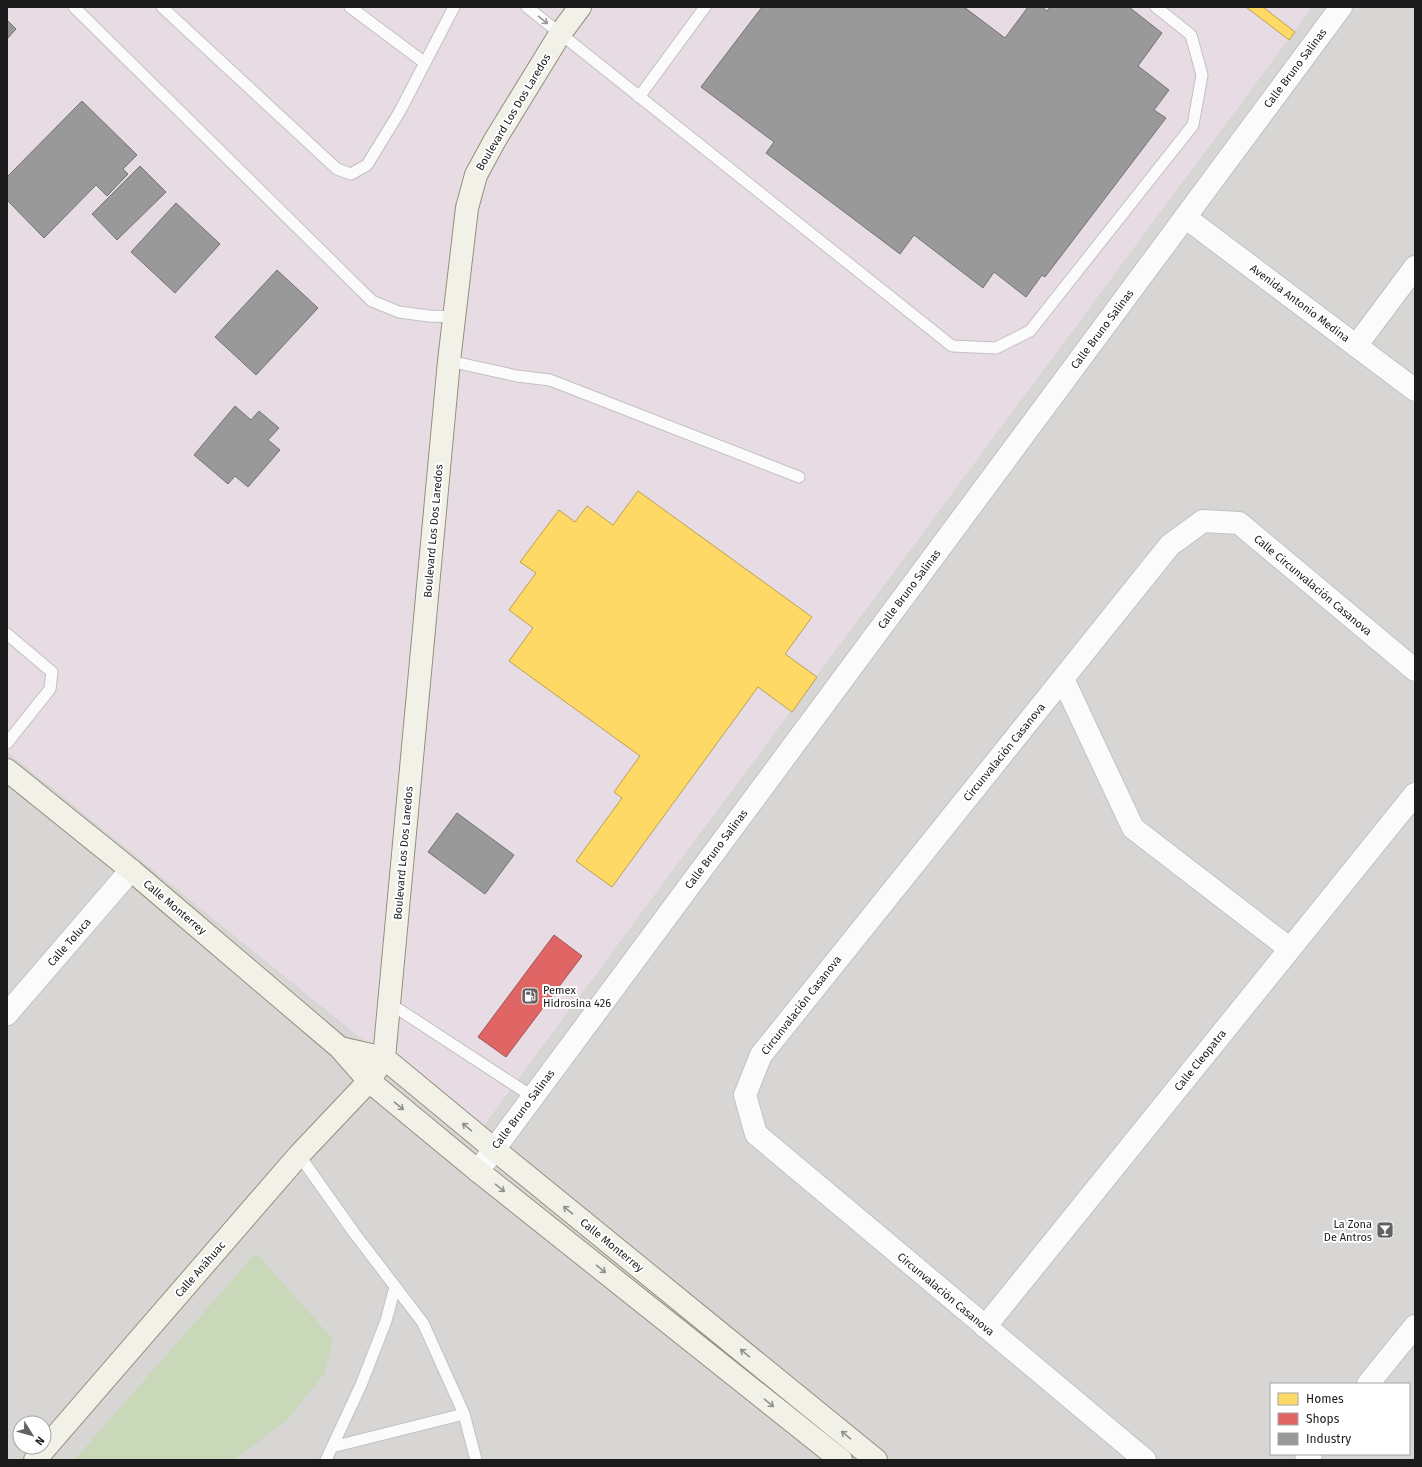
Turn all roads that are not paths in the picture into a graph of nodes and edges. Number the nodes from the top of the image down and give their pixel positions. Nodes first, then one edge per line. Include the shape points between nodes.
1 (74, 7) edge
2 (162, 7) edge
3 (350, 7) edge
4 (527, 7) edge
5 (580, 7) edge
6 (705, 7) edge
7 (1156, 7) edge
8 (1341, 7) edge
9 (452, 8) edge
10 (560, 34) junction
11 (425, 63) junction
12 (639, 97) junction
13 (1186, 217) junction
14 (1415, 267) edge
15 (455, 317) junction
16 (1356, 346) junction
17 (449, 361) junction
18 (1415, 390) edge
19 (799, 477) dead end
20 (1203, 521) joint
21 (7, 634) edge
22 (1415, 670) edge
23 (1063, 679) junction
24 (7, 743) edge
25 (7, 770) edge
26 (1415, 794) edge
27 (131, 870) junction
28 (1290, 949) junction
29 (389, 1003) junction
30 (7, 1014) edge
31 (340, 1048) junction
32 (384, 1058) junction
33 (369, 1081) junction
34 (533, 1097) junction
35 (494, 1149) junction
36 (299, 1155) junction
37 (478, 1171) junction
38 (395, 1287) junction
39 (1415, 1326) edge
40 (985, 1327) junction
41 (1369, 1383) edge
42 (464, 1414) junction
43 (332, 1447) junction
44 (35, 1460) edge
45 (326, 1460) edge
46 (476, 1460) edge
47 (841, 1460) edge
48 (876, 1460) edge
49 (1145, 1460) edge

1 - 15 lane via 372,302 399,312
2 - 11 lane via 337,169 351,174 367,165
3 - 11 lane
4 -> 10 lane
5 - 10 street, Boulevard Los Dos Laredos
6 - 12 lane
7 - 12 lane via 1191,35 1202,75 1193,125 1030,331 996,348 952,346
8 - 13 street, Calle Bruno Salinas
9 - 11 lane
10 - 12 lane
10 - 15 street, Boulevard Los Dos Laredos via 494,140 476,175 467,208
13 - 16 street, Avenida Antonio Medina
13 - 34 street, Calle Bruno Salinas
14 - 16 street
15 - 17 street, Boulevard Los Dos Laredos
16 - 18 street, Avenida Antonio Medina
17 - 19 lane via 517,376 550,380
17 - 29 street, Boulevard Los Dos Laredos
20 - 22 street, Calle Circunvalación Casanova via 1239,523
20 - 23 street, Circunvalación Casanova via 1170,545
21 - 24 lane via 52,672 50,689
23 - 28 street via 1133,828
23 - 40 street, Circunvalación Casanova via 761,1055 745,1095 756,1134
25 - 27 street, Calle Monterrey
26 - 28 street, Calle Cleopatra
27 - 30 street, Calle Toluca
27 - 31 street, Calle Monterrey
28 - 40 street, Calle Cleopatra
29 - 32 street, Boulevard Los Dos Laredos
29 - 34 lane
31 - 32 street, Calle Monterrey
31 - 33 street, Calle Monterrey
32 - 33 street, Boulevard Los Dos Laredos
35 -> 32 street, Calle Monterrey
33 - 36 street, Calle Anáhuac
33 -> 37 street, Calle Monterrey
34 - 35 street, Calle Bruno Salinas
35 - 37 street, Calle Bruno Salinas
48 -> 35 street, Calle Monterrey
36 - 38 lane
36 - 44 street, Calle Anáhuac
37 -> 47 street, Calle Monterrey
38 - 42 lane via 423,1323
38 - 43 lane via 386,1321 361,1385
39 - 41 street
40 - 49 street, Circunvalación Casanova
42 - 43 lane
42 - 46 lane
43 - 45 lane

